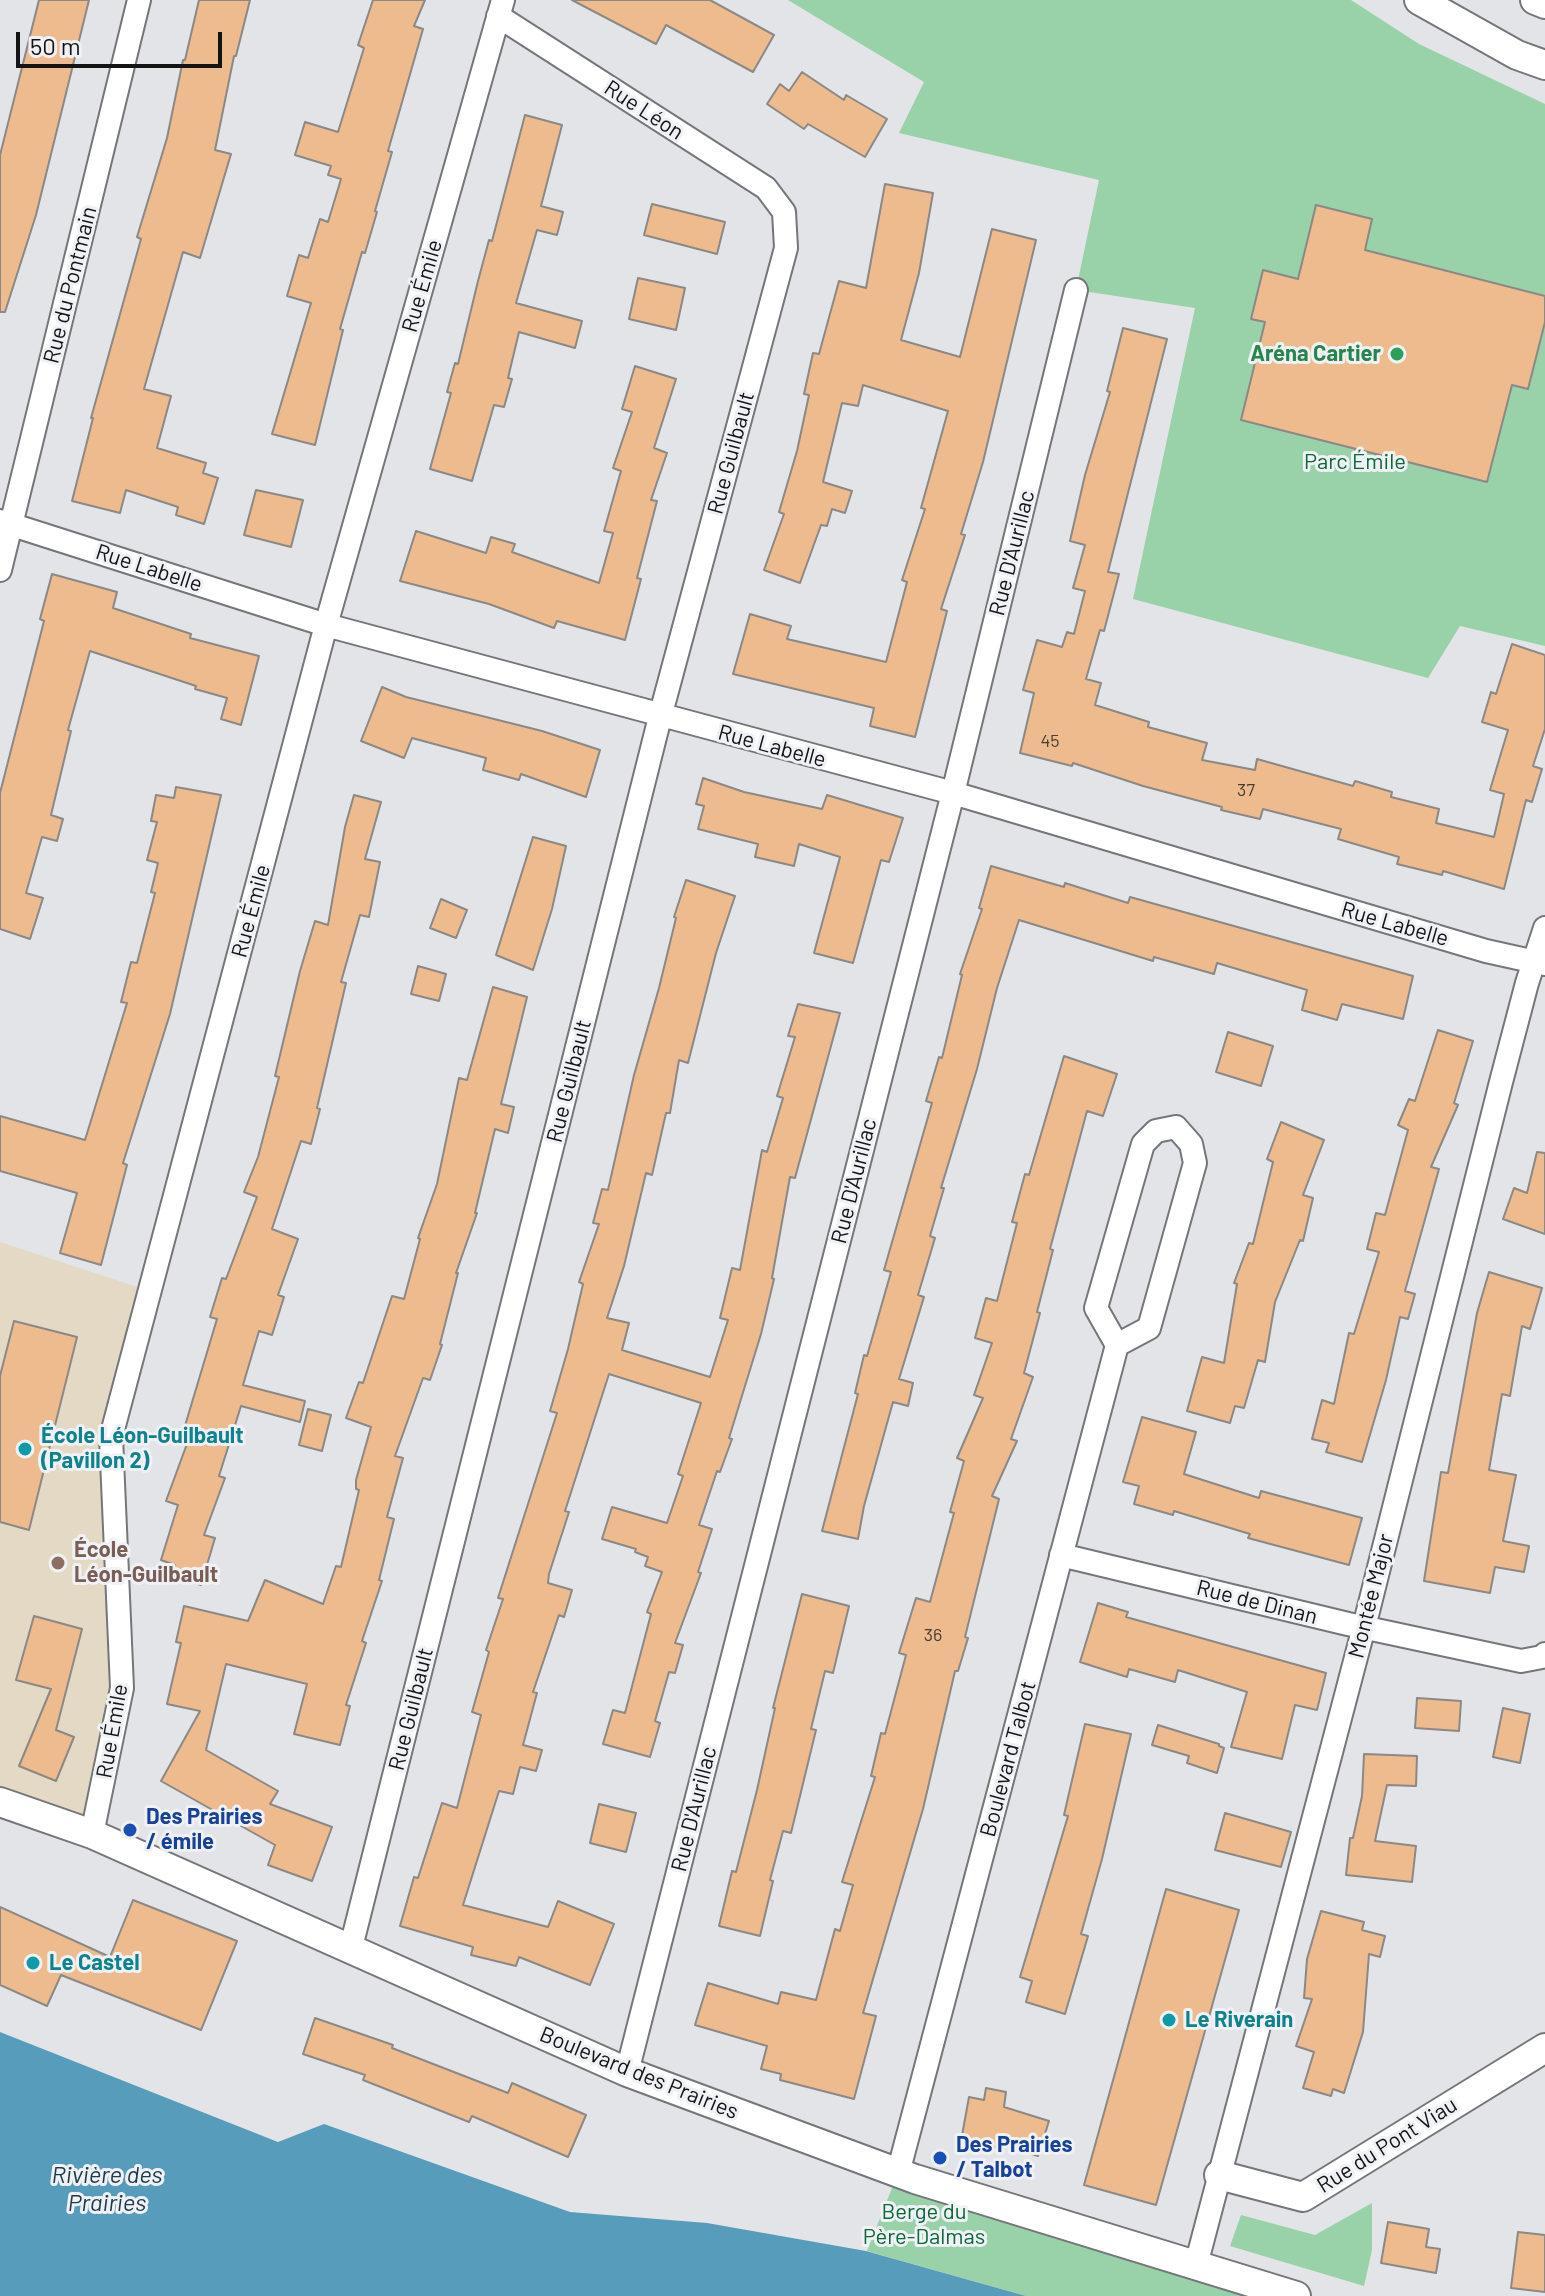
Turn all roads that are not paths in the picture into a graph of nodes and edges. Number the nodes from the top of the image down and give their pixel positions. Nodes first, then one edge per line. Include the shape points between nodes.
1 (139, 0) edge
2 (1419, 0) edge
3 (1535, 0) edge
4 (1545, 4) edge
5 (500, 8) edge
6 (1545, 65) edge
7 (784, 212) joint
8 (1076, 290) dead end
9 (6, 522) edge
10 (0, 570) edge
11 (326, 625) junction
12 (660, 717) junction
13 (953, 793) junction
14 (1545, 928) edge
15 (1539, 963) edge
16 (1117, 1345) junction
17 (1061, 1555) junction
18 (1364, 1627) junction
19 (1545, 1654) edge
20 (0, 1802) edge
21 (92, 1834) junction
22 (350, 1951) junction
23 (1545, 2048) edge
24 (627, 2072) junction
25 (898, 2173) junction
26 (1219, 2175) junction
27 (1196, 2265) junction
28 (1296, 2296) edge

1 - 9 street, Rue du Pontmain
2 - 6 street
3 - 4 street
5 - 7 street, Rue Léon via 766,188
5 - 11 street, Rue Émile
7 - 12 street, Rue Guilbault via 786,248
8 - 13 street, Rue D'Aurillac
9 - 10 street, Rue du Pontmain
9 - 11 street, Rue Labelle
11 - 12 street, Rue Labelle
11 - 21 street, Rue Émile via 111,1437 122,1688
12 - 13 street, Rue Labelle
12 - 22 street, Rue Guilbault
13 - 15 street, Rue Labelle
13 - 24 street, Rue D'Aurillac
14 - 15 street, Montée Major
15 - 18 street, Montée Major via 1442,1308
16 - 16 street via 1149,1328 1195,1163 1191,1144 1176,1127 1156,1131 1143,1144 1096,1308
16 - 17 street, Boulevard Talbot
17 - 18 street, Rue de Dinan
17 - 25 street, Boulevard Talbot
18 - 19 street, Rue de Dinan via 1521,1661
18 - 26 street, Montée Major
20 - 21 street, Boulevard des Prairies
21 - 22 street, Boulevard des Prairies
22 - 24 street, Boulevard des Prairies
23 - 26 street, Rue du Pont Viau via 1303,2197
24 - 25 street, Boulevard des Prairies
25 - 27 street, Boulevard des Prairies
26 - 27 street, Montée Major
27 - 28 street, Boulevard des Prairies

